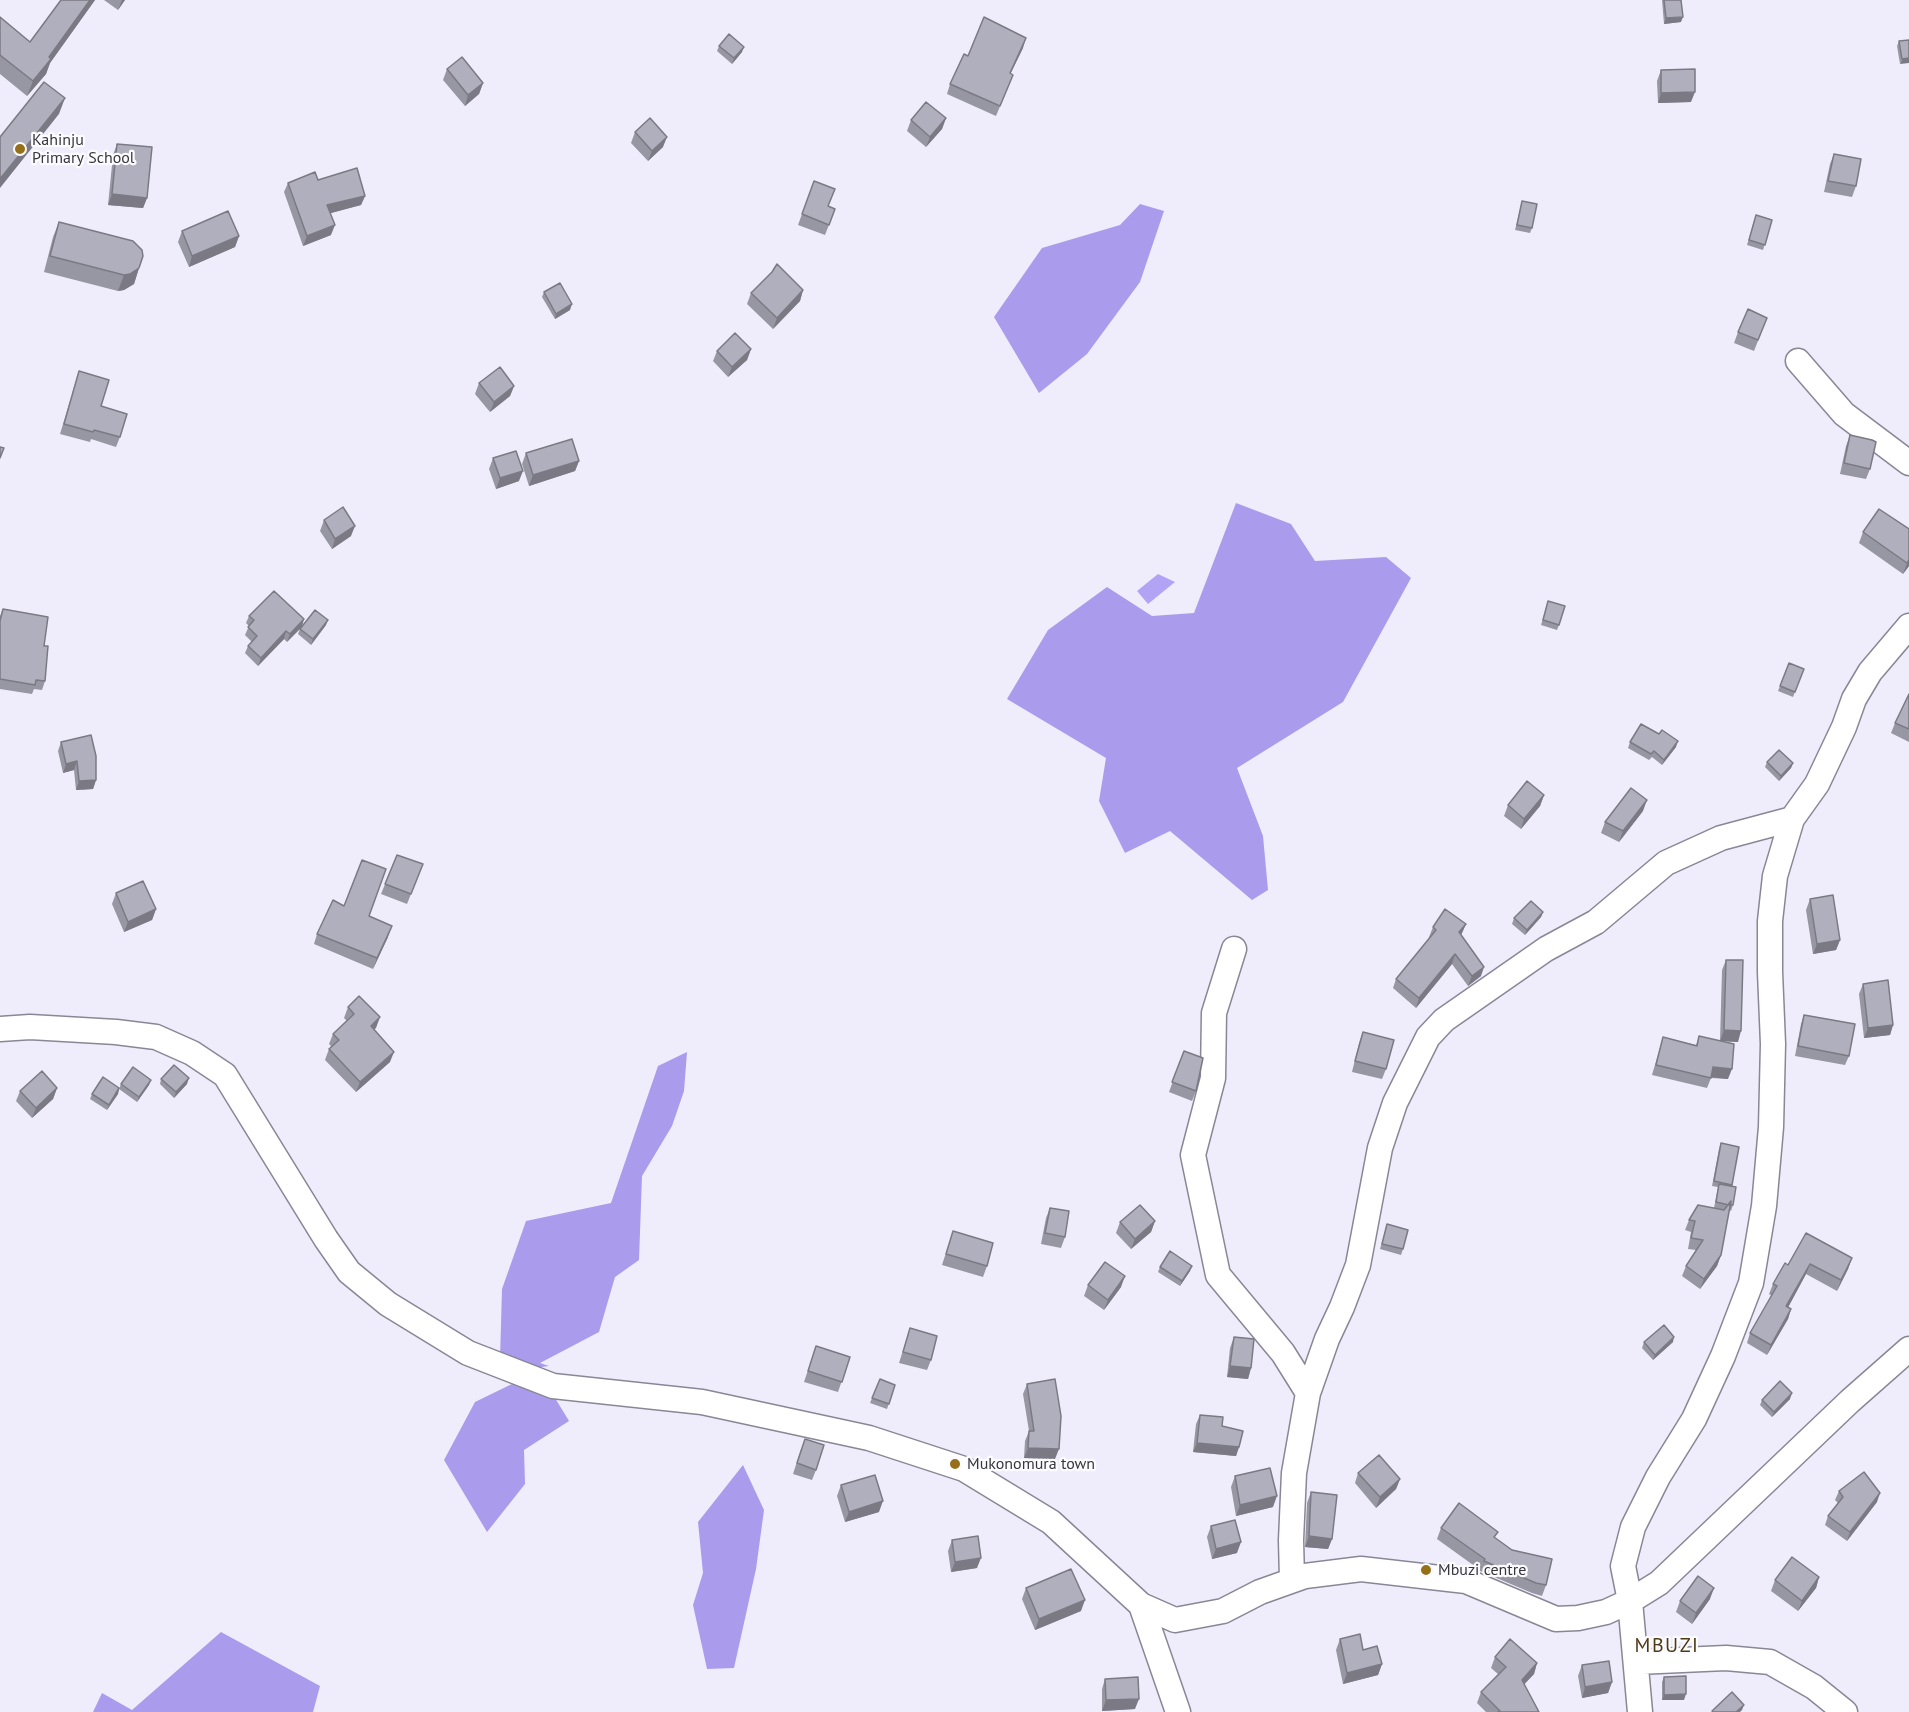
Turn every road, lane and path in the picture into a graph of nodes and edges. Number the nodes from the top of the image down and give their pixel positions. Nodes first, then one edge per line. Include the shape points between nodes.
1 (1798, 361) dead end
2 (1909, 463) edge
3 (1909, 626) edge
4 (1792, 819) junction
5 (1234, 949) dead end
6 (0, 1029) edge
7 (1909, 1349) edge
8 (1308, 1393) junction
9 (1292, 1580) junction
10 (1630, 1601) junction
11 (1141, 1605) junction
12 (1637, 1662) junction
13 (1178, 1712) edge
14 (1640, 1712) edge
15 (1845, 1712) edge

1 - 2 street via 1844,414
3 - 4 street via 1859,690 1817,784
4 - 8 street via 1721,838 1666,863 1596,922 1546,949 1444,1020 1428,1037 1395,1103 1380,1148 1358,1265
4 - 10 street via 1775,876 1770,921 1772,1127 1751,1282 1694,1419 1633,1527 1623,1566
5 - 8 street via 1214,1013 1213,1078 1193,1155 1218,1275 1283,1353
6 - 11 street via 116,1032 156,1037 192,1053 225,1076 350,1272 388,1304 468,1353 553,1386 713,1404 869,1438 964,1469 1051,1522
7 - 10 street via 1659,1583
8 - 9 street via 1294,1473
9 - 10 street via 1361,1569 1466,1581 1556,1619 1606,1612
9 - 11 street via 1223,1611 1175,1620
10 - 12 street
11 - 13 street
12 - 14 street
12 - 15 street via 1726,1658 1770,1662 1814,1687

